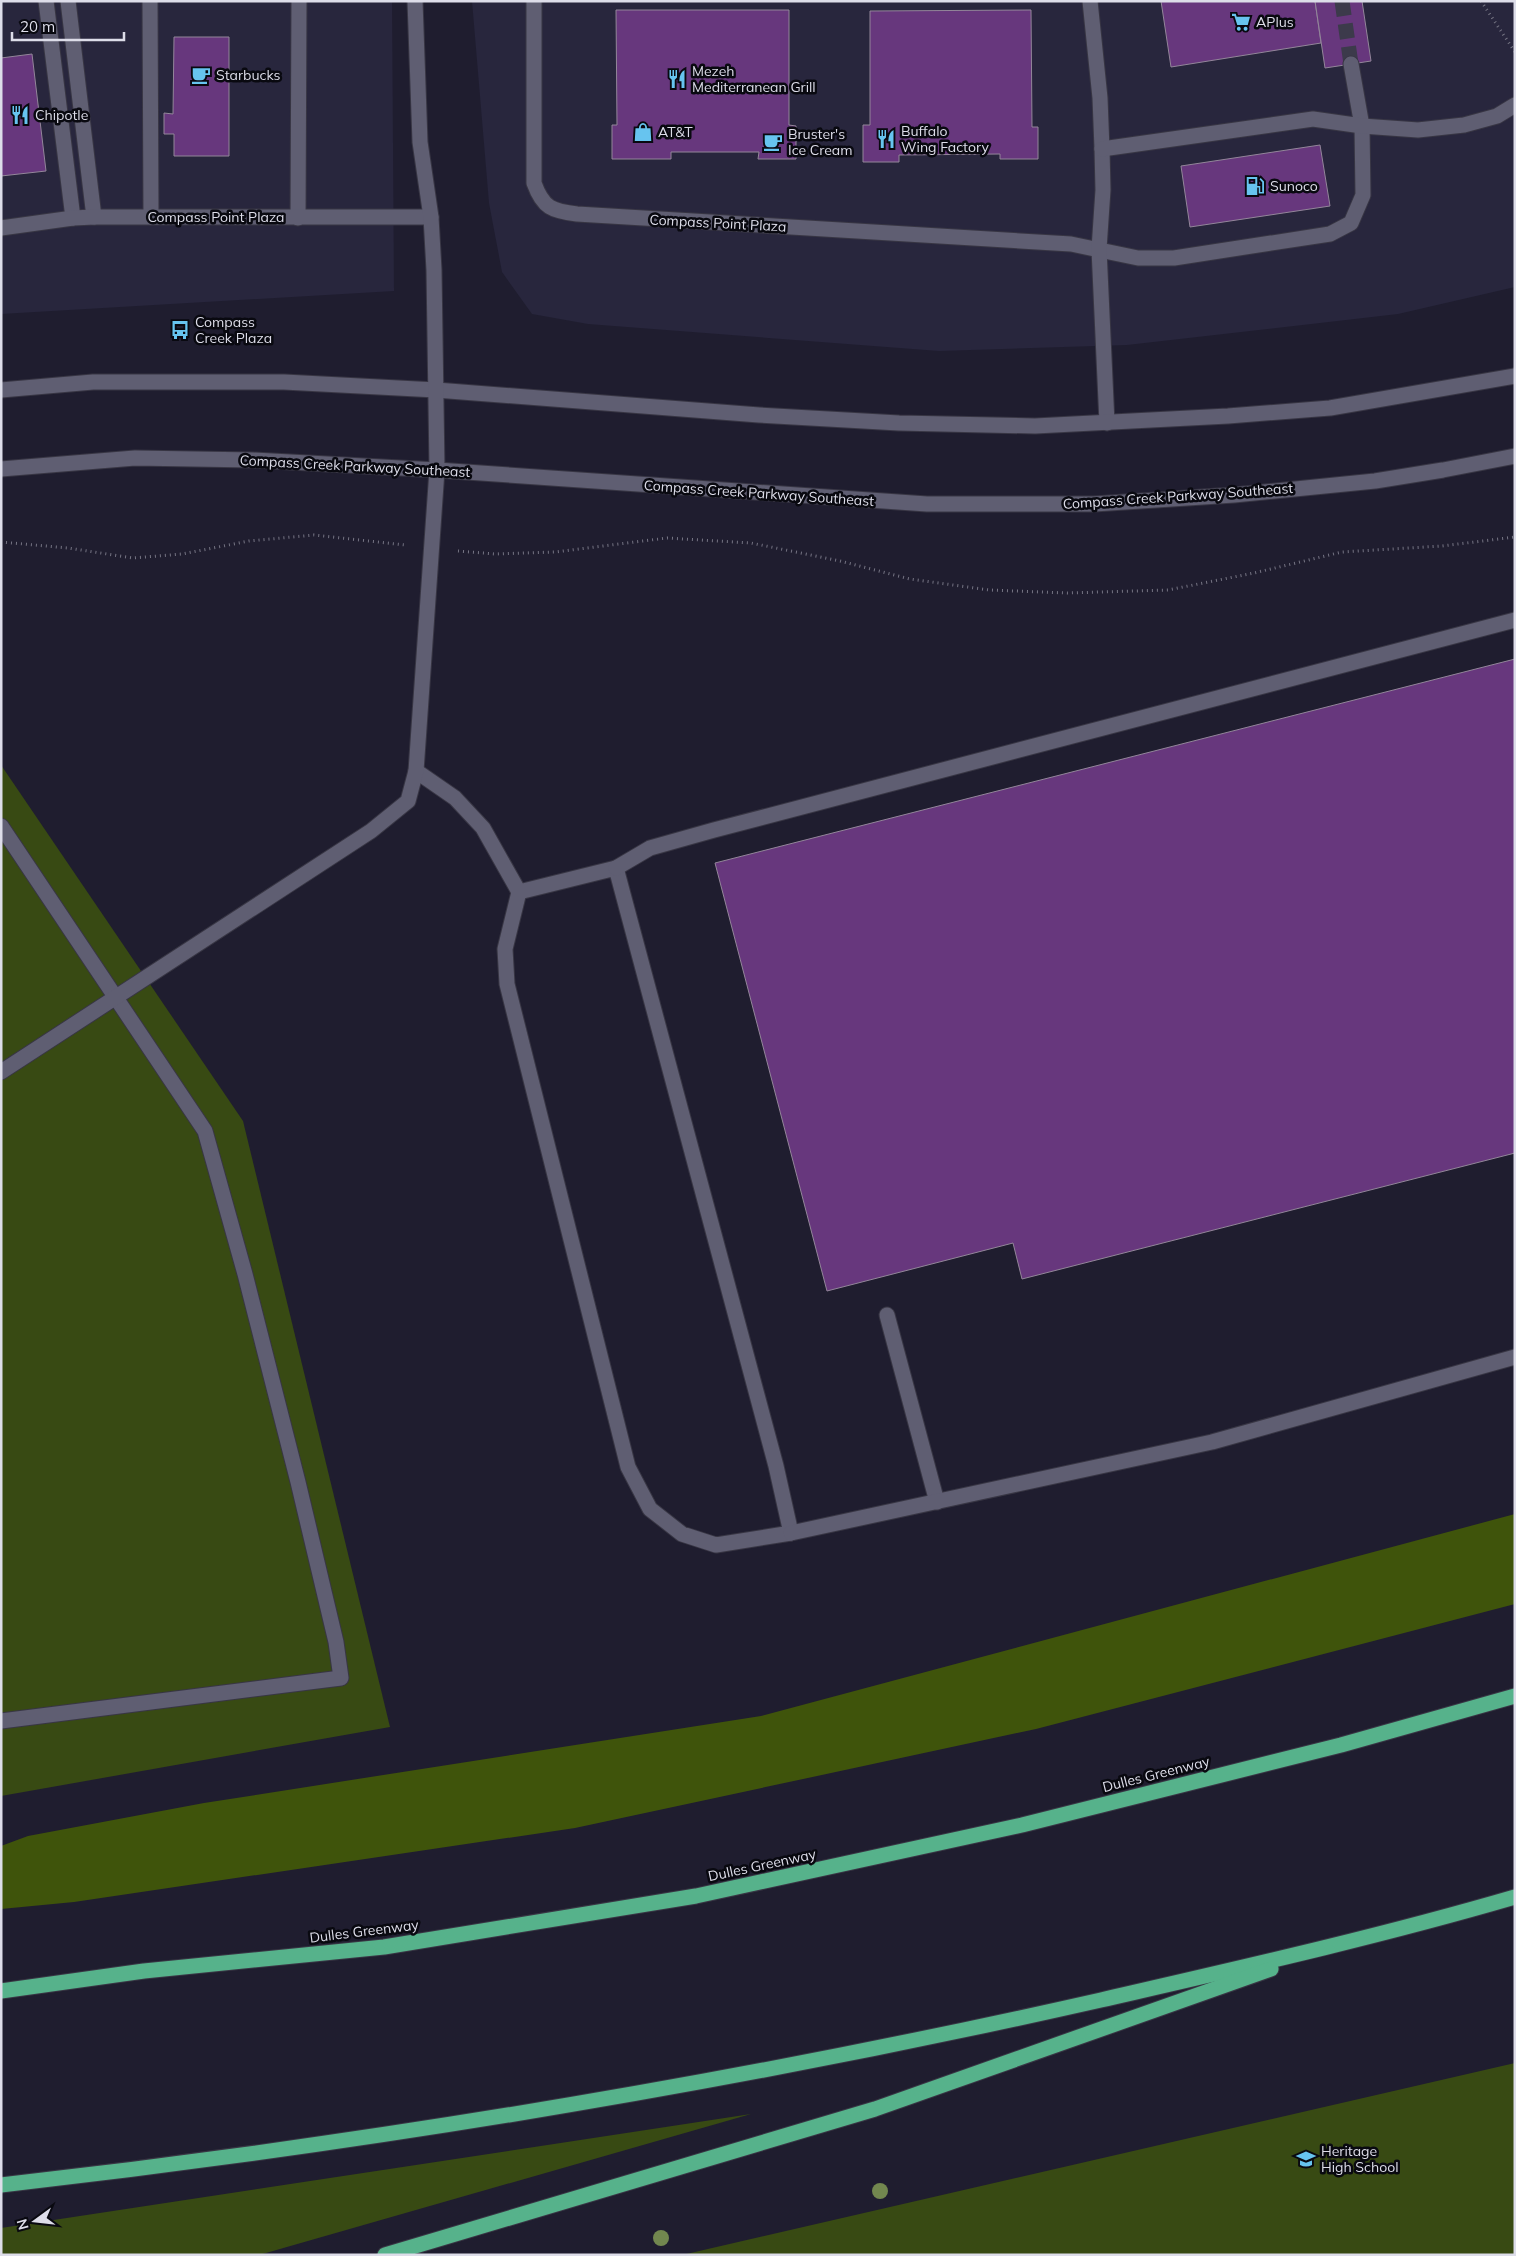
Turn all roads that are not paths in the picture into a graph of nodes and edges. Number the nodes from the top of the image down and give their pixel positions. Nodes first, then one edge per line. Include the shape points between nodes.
1 (46, 1) edge
2 (68, 1) edge
3 (150, 1) edge
4 (299, 1) edge
5 (415, 1) edge
6 (534, 1) edge
7 (1090, 1) edge
8 (1352, 64) tunnel mouth
9 (1515, 105) edge
10 (1362, 126) junction
11 (1102, 150) junction
12 (94, 217) junction
13 (151, 217) junction
14 (431, 217) junction
15 (73, 218) junction
16 (298, 218) junction
17 (1, 228) edge
18 (1099, 249) junction
19 (1515, 376) edge
20 (1, 390) edge
21 (436, 390) junction
22 (1107, 423) junction
23 (1515, 456) edge
24 (1, 469) edge
25 (437, 470) junction
26 (1515, 620) edge
27 (416, 772) junction
28 (1, 826) edge
29 (616, 868) junction
30 (519, 892) junction
31 (114, 998) junction
32 (1, 1072) edge
33 (887, 1315) dead end
34 (1515, 1357) edge
35 (937, 1502) junction
36 (791, 1533) junction
37 (1515, 1696) edge
38 (1, 1721) edge
39 (1515, 1897) edge
40 (1352, 1940) junction
41 (1, 1991) edge
42 (1, 2185) edge
43 (385, 2255) edge

1 - 15 street
2 - 12 street
3 - 13 street
4 - 16 street
5 - 14 street via 420,142
6 - 18 street, Compass Point Plaza via 534,183 539,198 548,208 577,214 1071,244
7 - 11 street
8 - 10 street, Compass Point Plaza
9 - 10 street via 1497,116 1464,125 1418,130
10 - 11 street via 1313,119
10 - 18 street, Compass Point Plaza via 1362,195 1351,222 1330,234 1174,258 1138,258
11 - 18 street
12 - 13 street, Compass Point Plaza
12 - 15 street, Compass Point Plaza
13 - 16 street, Compass Point Plaza
14 - 16 street, Compass Point Plaza
14 - 21 street
15 - 17 street, Compass Point Plaza
18 - 22 street
19 - 22 street via 1330,408
20 - 21 street via 93,382 284,382
21 - 22 street via 899,423 1035,426
21 - 25 street
23 - 25 street, Compass Creek Parkway Southeast via 1375,481 1094,504 927,504
24 - 25 street, Compass Creek Parkway Southeast via 135,458 253,460
25 - 27 street
26 - 29 street via 714,830 650,848
27 - 30 street via 455,798 483,828
27 - 31 street via 408,801 371,831
28 - 31 street
29 - 30 street
29 - 36 street via 776,1466
30 - 36 street via 505,949 507,984 628,1467 650,1508 682,1534 716,1546
31 - 32 street
31 - 38 street via 204,1131 245,1274 298,1482 336,1642 341,1678
33 - 35 street
34 - 35 street via 1212,1442
35 - 36 street
37 - 41 highway, Dulles Greenway via 1341,1745 1022,1825 696,1896 384,1947 144,1971
39 - 40 highway
40 - 42 highway via 946,2035 778,2069 438,2127
40 - 43 highway via 875,2109

